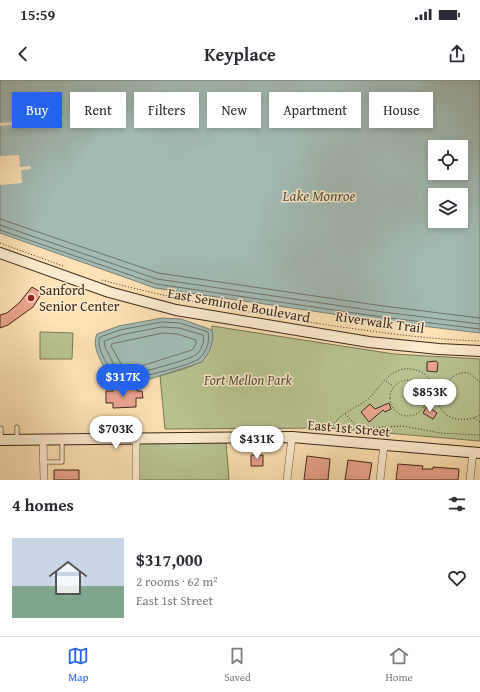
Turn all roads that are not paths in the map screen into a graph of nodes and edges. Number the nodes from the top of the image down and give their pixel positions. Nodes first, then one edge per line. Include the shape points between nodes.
1 (0, 254) edge
2 (480, 351) edge
3 (17, 427) dead end
4 (1, 428) dead end
5 (292, 437) junction
6 (43, 439) junction
7 (62, 439) junction
8 (136, 439) junction
9 (1, 440) edge
10 (17, 440) junction
11 (384, 445) junction
12 (477, 453) edge
13 (43, 462) junction
14 (44, 480) edge
15 (136, 480) edge
16 (287, 480) edge
17 (380, 480) edge
18 (470, 480) edge

1 - 2 street, East Seminole Boulevard via 109,292 183,311 369,342
3 - 10 lane
4 - 9 lane
5 - 8 street, East 1st Street
5 - 11 street, East 1st Street
5 - 16 street
6 - 7 street, East 1st Street
6 - 10 street, East 1st Street
6 - 13 street
7 - 8 street, East 1st Street
7 - 13 lane via 62,462
8 - 15 street
9 - 10 street, East 1st Street
11 - 12 street, East 1st Street
11 - 17 street
12 - 18 street
13 - 14 street

